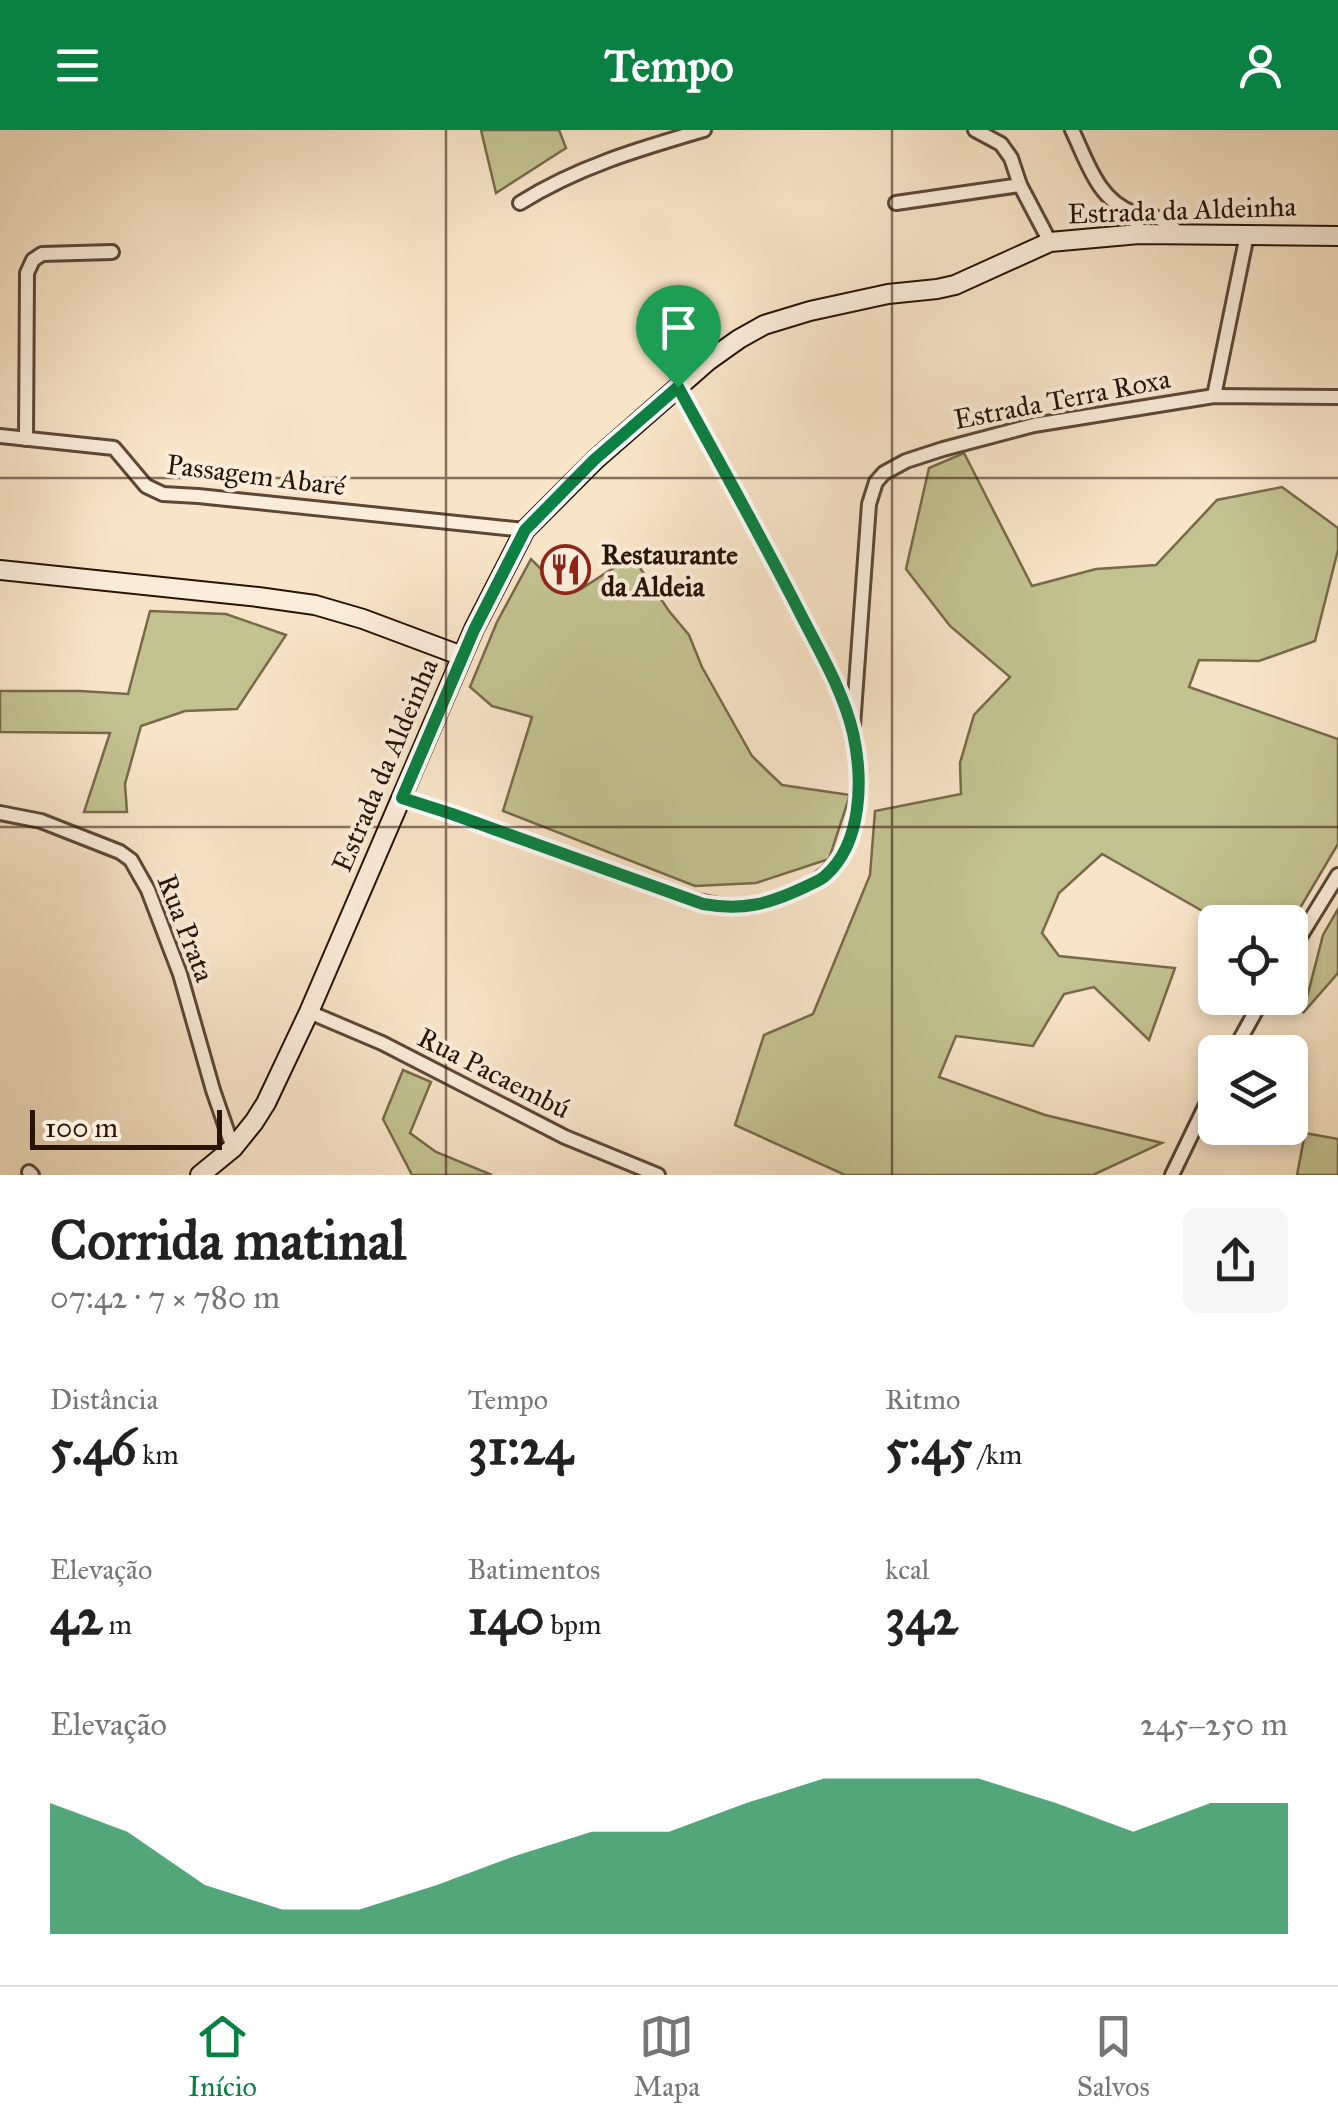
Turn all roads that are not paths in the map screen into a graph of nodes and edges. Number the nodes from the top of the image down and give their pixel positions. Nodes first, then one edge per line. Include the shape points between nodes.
1 (704, 130) edge
2 (975, 130) edge
3 (1072, 130) edge
4 (1020, 185) junction
5 (520, 203) dead end
6 (896, 203) dead end
7 (1134, 213) junction
8 (1139, 234) junction
9 (1180, 234) junction
10 (1247, 235) junction
11 (1338, 236) edge
12 (1050, 242) junction
13 (112, 252) dead end
14 (678, 387) junction
15 (1214, 396) junction
16 (1338, 397) edge
17 (0, 436) edge
18 (26, 439) junction
19 (525, 530) junction
20 (0, 570) edge
21 (462, 656) junction
22 (853, 732) junction
23 (402, 798) junction
24 (0, 813) edge
25 (1338, 875) edge
26 (1308, 924) edge
27 (309, 1012) junction
28 (1198, 1120) edge
29 (233, 1148) junction
30 (208, 1173) edge
31 (658, 1175) edge
32 (1172, 1175) edge

1 - 5 street via 590,166
2 - 4 street via 1002,144
3 - 7 street via 1100,188
4 - 6 street
4 - 12 street
7 - 8 street
7 - 9 street via 1168,222
8 - 9 street, Estrada da Aldeinha
8 - 12 street, Estrada da Aldeinha
9 - 10 street, Estrada da Aldeinha
10 - 11 street, Estrada da Aldeinha
10 - 15 street
12 - 14 street, Estrada da Aldeinha via 955,285 810,310 764,325
13 - 18 street via 42,254 26,272
14 - 19 street, Estrada da Aldeinha
14 - 22 street via 785,583
15 - 16 street, Estrada Terra Roxa
15 - 22 street, Estrada Terra Roxa via 1034,425 884,473 869,504
17 - 18 street, Passagem Abaré
18 - 19 street, Passagem Abaré via 114,448 146,486 163,494
19 - 21 street, Estrada da Aldeinha
20 - 21 street via 315,605
21 - 23 street, Estrada da Aldeinha
22 - 23 street via 858,799 842,857 824,878 748,907 703,904
23 - 27 street, Estrada da Aldeinha
24 - 29 street, Rua Prata via 42,821 131,860 180,974
25 - 26 street
27 - 29 street, Estrada da Aldeinha via 266,1103
27 - 31 street, Rua Pacaembú via 564,1137
28 - 32 street
29 - 30 street, Estrada da Aldeinha

